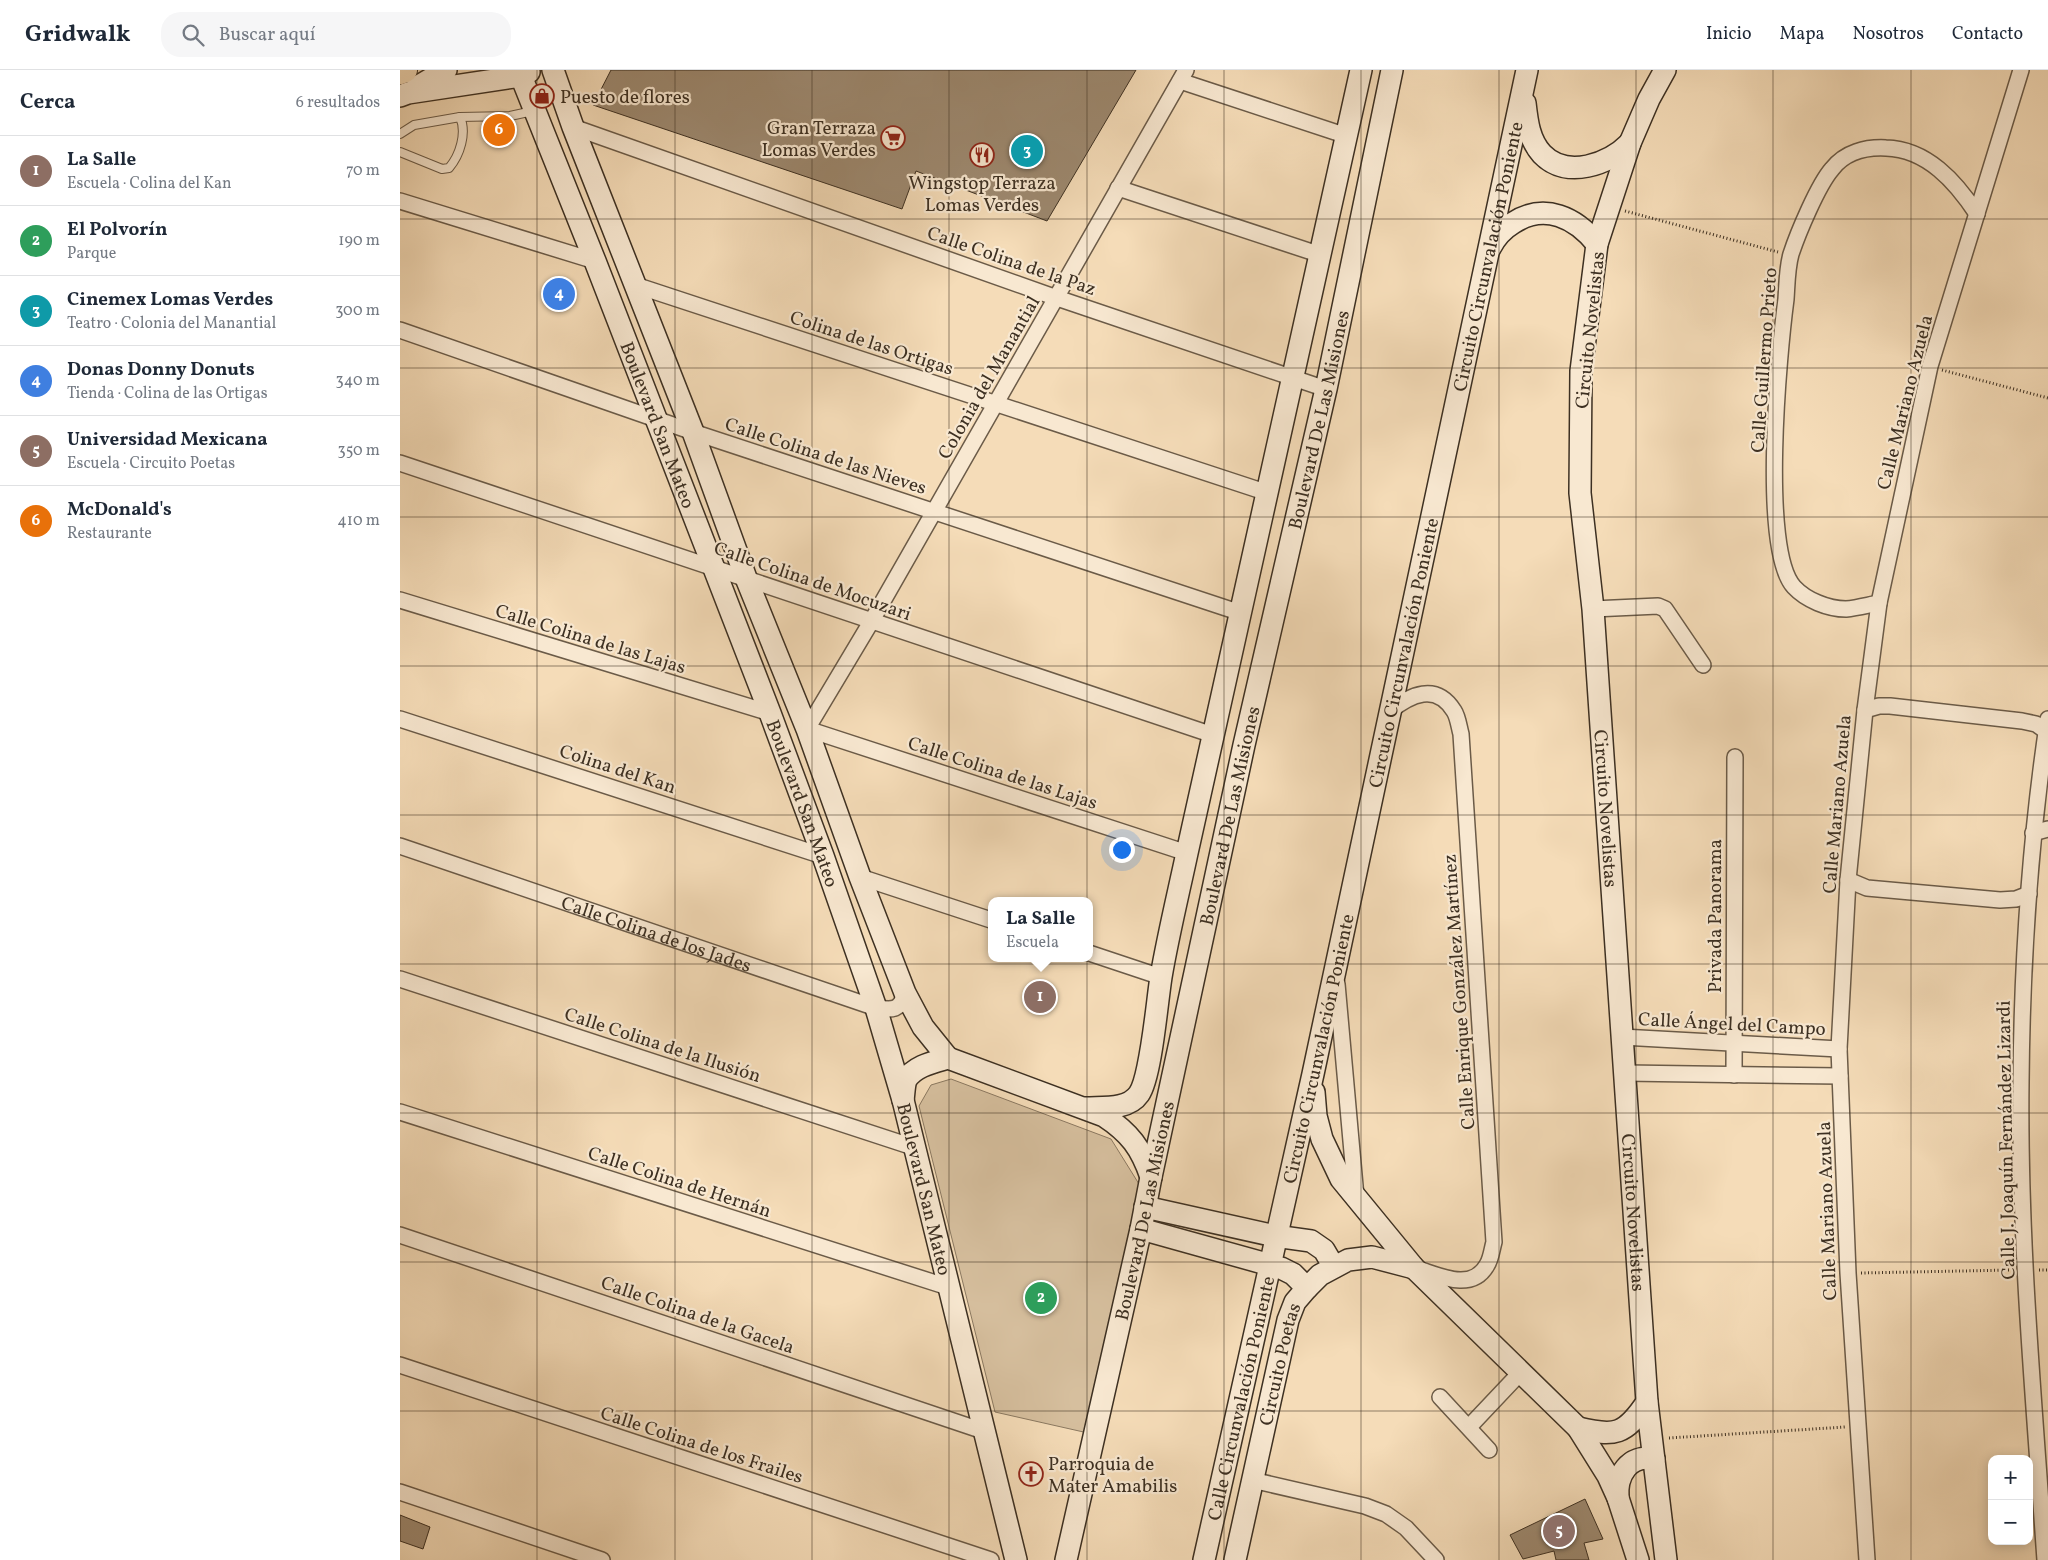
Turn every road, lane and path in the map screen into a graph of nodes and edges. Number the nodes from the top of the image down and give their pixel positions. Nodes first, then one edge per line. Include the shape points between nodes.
1 (405, 70) edge
2 (446, 70) edge
3 (553, 70) edge
4 (1361, 70) edge
5 (1392, 70) edge
6 (1665, 70) edge
7 (2021, 70) edge
8 (523, 72) edge
9 (1183, 75) edge
10 (1526, 79) edge
11 (403, 87) edge
12 (535, 110) junction
13 (460, 117) junction
14 (573, 127) junction
15 (400, 134) edge
16 (1347, 136) junction
17 (1630, 143) junction
18 (400, 152) edge
19 (1118, 188) junction
20 (400, 201) edge
21 (1608, 207) junction
22 (1977, 214) junction
23 (1597, 244) junction
24 (1321, 255) junction
25 (1487, 255) junction
26 (1791, 255) junction
27 (595, 261) junction
28 (635, 286) junction
29 (1058, 298) junction
30 (400, 330) edge
31 (1930, 366) junction
32 (1294, 378) junction
33 (1326, 389) junction
34 (2048, 398) edge
35 (996, 403) junction
36 (655, 419) junction
37 (693, 432) junction
38 (400, 463) edge
39 (1268, 493) junction
40 (933, 512) junction
41 (713, 567) junction
42 (746, 578) junction
43 (400, 600) edge
44 (1879, 603) junction
45 (1593, 609) junction
46 (1241, 613) junction
47 (871, 622) junction
48 (1703, 665) dead end
49 (1865, 710) junction
50 (1390, 711) junction
51 (770, 713) junction
52 (400, 719) edge
53 (2047, 725) edge
54 (807, 729) junction
55 (1213, 735) junction
56 (1735, 757) dead end
57 (2043, 798) edge
58 (2041, 831) edge
59 (400, 846) edge
60 (1187, 854) junction
61 (823, 856) junction
62 (860, 877) junction
63 (1848, 880) junction
64 (2029, 894) junction
65 (988, 919) edge
66 (1093, 954) edge
67 (1335, 967) junction
68 (1161, 977) junction
69 (400, 979) edge
70 (905, 993) junction
71 (876, 1008) junction
72 (1622, 1037) junction
73 (1733, 1043) junction
74 (1839, 1049) junction
75 (948, 1058) junction
76 (1625, 1073) junction
77 (1313, 1074) junction
78 (1734, 1075) junction
79 (1840, 1076) junction
80 (903, 1100) junction
81 (1086, 1108) junction
82 (400, 1112) edge
83 (913, 1147) junction
84 (1150, 1177) junction
85 (1356, 1198) junction
86 (1145, 1207) junction
87 (1141, 1229) junction
88 (400, 1235) edge
89 (1276, 1236) junction
90 (1270, 1265) junction
91 (1334, 1266) junction
92 (1414, 1268) junction
93 (2026, 1270) junction
94 (2048, 1270) edge
95 (1848, 1273) junction
96 (948, 1287) junction
97 (1307, 1288) junction
98 (400, 1365) edge
99 (1521, 1372) junction
100 (1440, 1397) dead end
101 (1647, 1402) junction
102 (1858, 1426) junction
103 (1468, 1428) junction
104 (1578, 1428) junction
105 (984, 1431) junction
106 (1653, 1449) junction
107 (1490, 1450) dead end
108 (1252, 1480) junction
109 (400, 1492) edge
110 (1618, 1498) junction
111 (1422, 1554) edge
112 (602, 1560) edge
113 (991, 1560) edge
114 (1016, 1560) edge
115 (1066, 1560) edge
116 (1204, 1560) edge
117 (1235, 1560) edge
118 (1436, 1560) edge
119 (1638, 1560) edge
120 (1666, 1560) edge
121 (1866, 1560) edge
122 (2045, 1560) edge

1 - 11 main road
2 - 11 main road
3 - 14 main road, Boulevard San Mateo
4 - 16 main road, Boulevard De Las Misiones
5 - 33 main road, Boulevard De Las Misiones
6 - 17 main road, Circuito Novelistas
7 - 22 street, Calle Mariano Azuela
8 - 11 main road
8 - 12 main road, Boulevard San Mateo
9 - 16 street
9 - 19 street, Colonia del Manantial
10 - 17 main road via 1530,134 1542,154 1552,162 1574,167 1595,164 1614,157
10 - 25 main road, Circuito Circunvalación Poniente
12 - 13 lane via 510,116
12 - 27 main road, Boulevard San Mateo
13 - 15 lane via 414,126
13 - 18 lane via 463,137 455,161 449,168 442,169
14 - 28 main road, Boulevard San Mateo
14 - 29 street, Calle Colina de la Paz
16 - 24 main road, Boulevard De Las Misiones
17 - 21 main road, Circuito Novelistas
19 - 24 street
19 - 29 street, Colonia del Manantial
20 - 27 street
21 - 23 main road, Circuito Novelistas
21 - 26 path
22 - 26 street, Calle Guillermo Prieto via 1950,177 1925,159 1898,148 1866,149 1853,152 1832,168 1813,201
22 - 31 street, Calle Mariano Azuela
23 - 25 main road via 1569,219 1544,212 1525,217 1506,228
23 - 45 main road, Circuito Novelistas via 1581,371 1580,493
24 - 32 main road, Boulevard De Las Misiones
25 - 50 main road, Circuito Circunvalación Poniente
26 - 44 street, Calle Guillermo Prieto via 1780,350 1774,447 1777,530 1785,568 1794,587 1825,606 1846,609
27 - 36 main road, Boulevard San Mateo
28 - 35 street, Colina de las Ortigas
28 - 37 main road, Boulevard San Mateo
29 - 32 street, Calle Colina de la Paz
29 - 35 street, Colonia del Manantial
30 - 36 street, Calle Colina de las Nieves
31 - 34 path
31 - 44 street, Calle Mariano Azuela
32 - 33 street, Calle Colina de la Paz
32 - 39 main road, Boulevard De Las Misiones
33 - 84 main road, Boulevard De Las Misiones
35 - 39 street, Colina de las Ortigas
35 - 40 street, Colonia del Manantial
36 - 37 street, Calle Colina de las Nieves
36 - 41 main road, Boulevard San Mateo
37 - 40 street, Calle Colina de las Nieves
37 - 42 main road, Boulevard San Mateo
38 - 41 street, Calle Colina de Mocuzari
39 - 46 main road, Boulevard De Las Misiones
40 - 46 street, Calle Colina de las Nieves
40 - 47 street, Colonia del Manantial
41 - 42 street, Calle Colina de Mocuzari
41 - 51 main road, Boulevard San Mateo
42 - 47 street, Calle Colina de Mocuzari
42 - 54 main road, Boulevard San Mateo
43 - 51 street, Calle Colina de las Lajas
44 - 49 street, Calle Mariano Azuela
45 - 48 street via 1658,606 1665,609
45 - 72 main road, Circuito Novelistas
46 - 55 main road, Boulevard De Las Misiones
47 - 54 street, Colonia del Manantial
47 - 55 street, Calle Colina de Mocuzari
49 - 53 street via 1890,706
49 - 63 street, Calle Mariano Azuela
50 - 67 main road, Circuito Circunvalación Poniente
50 - 92 street, Calle Enrique González Martínez via 1416,694 1432,694 1444,700 1454,712 1461,734 1494,1242 1487,1266 1473,1279 1455,1281
51 - 61 main road, Boulevard San Mateo
52 - 61 street, Colina del Kan
53 - 57 street, Calle J. Joaquín Fernández Lizardi
54 - 60 street, Calle Colina de las Lajas
54 - 62 main road, Boulevard San Mateo
55 - 60 main road, Boulevard De Las Misiones
56 - 73 street, Privada Panorama
57 - 58 street, Calle J. Joaquín Fernández Lizardi
58 - 64 street, Calle J. Joaquín Fernández Lizardi
59 - 71 street, Calle Colina de los Jades
60 - 68 main road, Boulevard De Las Misiones
61 - 71 main road, Boulevard San Mateo
62 - 65 street
62 - 70 main road, Boulevard San Mateo
63 - 64 street via 1867,888 2000,900
63 - 74 street, Calle Mariano Azuela
64 - 93 street, Calle J. Joaquín Fernández Lizardi via 2021,1084
66 - 68 street
67 - 77 main road, Circuito Circunvalación Poniente
67 - 85 street
68 - 81 main road, Boulevard De Las Misiones via 1146,1074 1139,1094 1129,1103 1118,1106
69 - 83 street, Calle Colina de la Ilusión
70 - 71 street, Calle Colina de los Jades via 902,1004 896,1008
70 - 75 main road, Boulevard San Mateo via 923,1027
71 - 80 main road, Boulevard San Mateo
72 - 73 street, Calle Ángel del Campo
72 - 76 main road, Circuito Novelistas
73 - 74 street, Calle Ángel del Campo
73 - 78 street, Privada Panorama
74 - 79 street, Calle Mariano Azuela
75 - 80 main road via 922,1066 914,1072 906,1080
75 - 81 main road
76 - 78 street
76 - 101 main road, Circuito Novelistas
77 - 85 main road, Circuito Poetas via 1316,1116 1322,1138 1342,1179
77 - 89 main road, Circuito Circunvalación Poniente
78 - 79 street
79 - 95 street, Calle Mariano Azuela
80 - 83 main road, Boulevard San Mateo
81 - 84 main road via 1121,1127 1134,1141
82 - 96 street, Calle Colina de Hernán
83 - 96 main road, Boulevard San Mateo
84 - 86 main road, Boulevard De Las Misiones
85 - 92 main road, Circuito Poetas
86 - 87 main road, Boulevard De Las Misiones
86 - 89 main road
87 - 90 main road
87 - 115 main road, Boulevard De Las Misiones
88 - 105 street, Calle Colina de la Gacela
89 - 90 main road, Calle Circunvalación Poniente
89 - 91 main road via 1311,1241 1324,1250
90 - 97 main road via 1293,1274
90 - 116 main road, Calle Circunvalación Poniente
91 - 92 main road, Circuito Poetas via 1348,1260 1372,1257
91 - 97 main road, Circuito Poetas
92 - 99 main road, Circuito Poetas
93 - 94 path
93 - 95 path
93 - 122 street, Calle J. Joaquín Fernández Lizardi
95 - 102 street, Calle Mariano Azuela
96 - 105 main road, Boulevard San Mateo
97 - 108 main road, Circuito Poetas via 1295,1302 1288,1320
98 - 113 street, Calle Colina de los Frailes
99 - 103 street
99 - 104 main road, Circuito Poetas
100 - 103 street
101 - 104 main road via 1628,1427 1601,1434
101 - 106 main road, Circuito Novelistas
102 - 106 path
102 - 121 street, Calle Mariano Azuela
103 - 107 street
104 - 110 main road, Circuito Poetas
105 - 114 main road, Boulevard San Mateo
106 - 110 main road via 1626,1467 1619,1482
106 - 120 main road, Circuito Novelistas
108 - 111 street via 1386,1514 1406,1528
108 - 117 main road, Circuito Poetas
109 - 112 street
110 - 119 main road, Circuito Poetas
111 - 118 street

